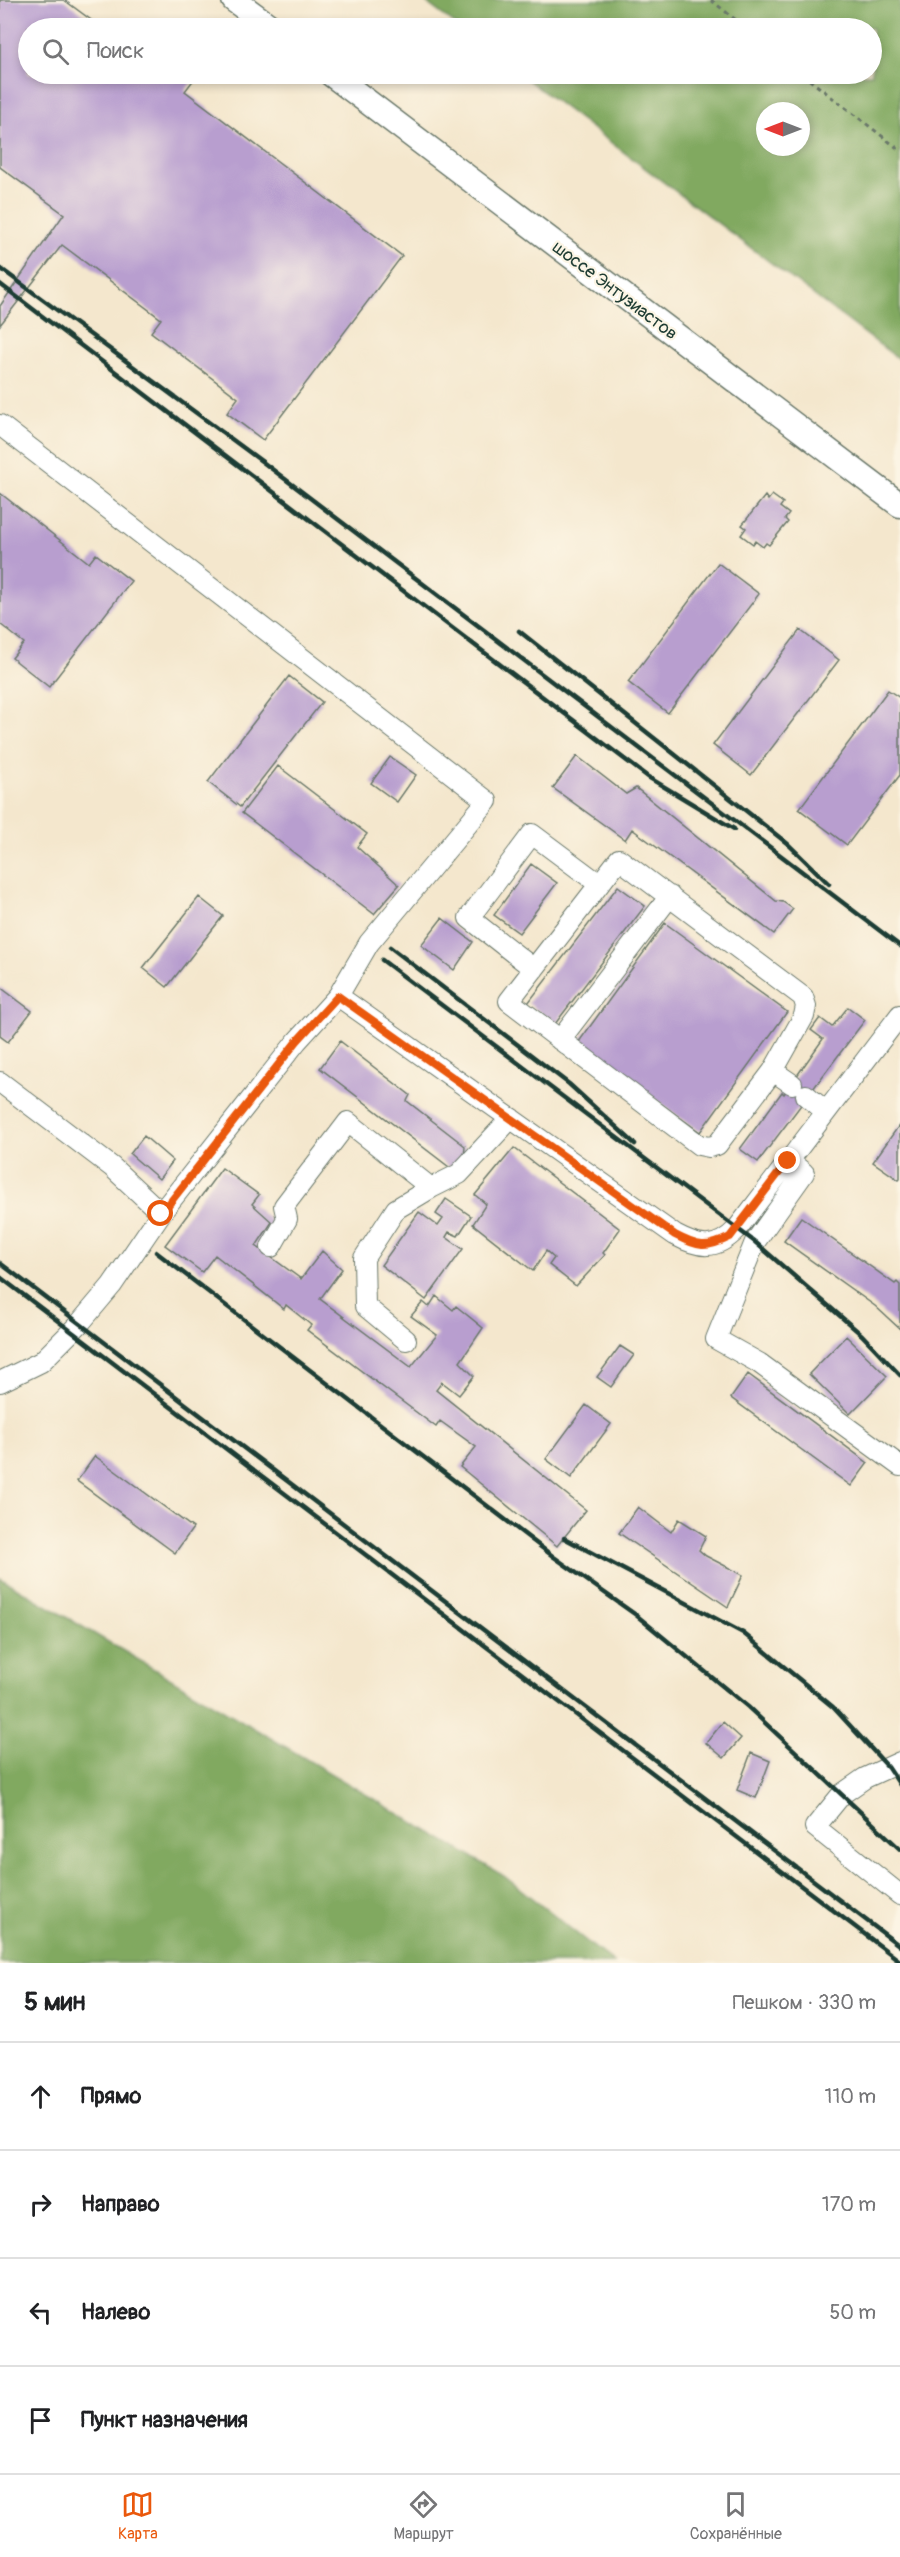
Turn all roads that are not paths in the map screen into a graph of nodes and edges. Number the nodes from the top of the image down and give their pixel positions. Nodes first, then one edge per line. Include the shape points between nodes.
1 (234, 0) edge
2 (258, 18) edge
3 (344, 84) edge
4 (0, 425) edge
5 (900, 505) edge
6 (599, 884) junction
7 (669, 896) junction
8 (534, 969) junction
9 (338, 996) junction
10 (900, 1015) edge
11 (560, 1040) junction
12 (773, 1071) junction
13 (0, 1082) edge
14 (825, 1111) junction
15 (512, 1118) junction
16 (788, 1161) junction
17 (431, 1188) junction
18 (161, 1214) junction
19 (271, 1247) dead end
20 (406, 1340) dead end
21 (0, 1382) edge
22 (900, 1466) edge
23 (900, 1762) edge
24 (900, 1895) edge

1 - 2 main road
3 - 5 main road, шоссе Энтузиастов
4 - 9 street via 487,801 369,943
6 - 7 street via 619,859
6 - 8 street
6 - 8 street via 532,834 469,918
7 - 11 street
7 - 12 street via 803,997 804,1016
8 - 11 street via 509,1001
9 - 15 street
9 - 18 street via 297,1041
10 - 14 street
11 - 12 street via 699,1145 709,1147 717,1145
12 - 14 street
13 - 18 street via 112,1167
14 - 16 street
15 - 16 street via 693,1245 716,1244 730,1237
15 - 17 street via 459,1174
16 - 22 street via 804,1173 755,1242 716,1339 759,1363
17 - 19 street via 348,1122 284,1206 287,1219
17 - 20 street via 396,1209 364,1258 365,1306
18 - 21 street via 112,1286 71,1332 41,1362
23 - 24 street via 842,1794 815,1827

